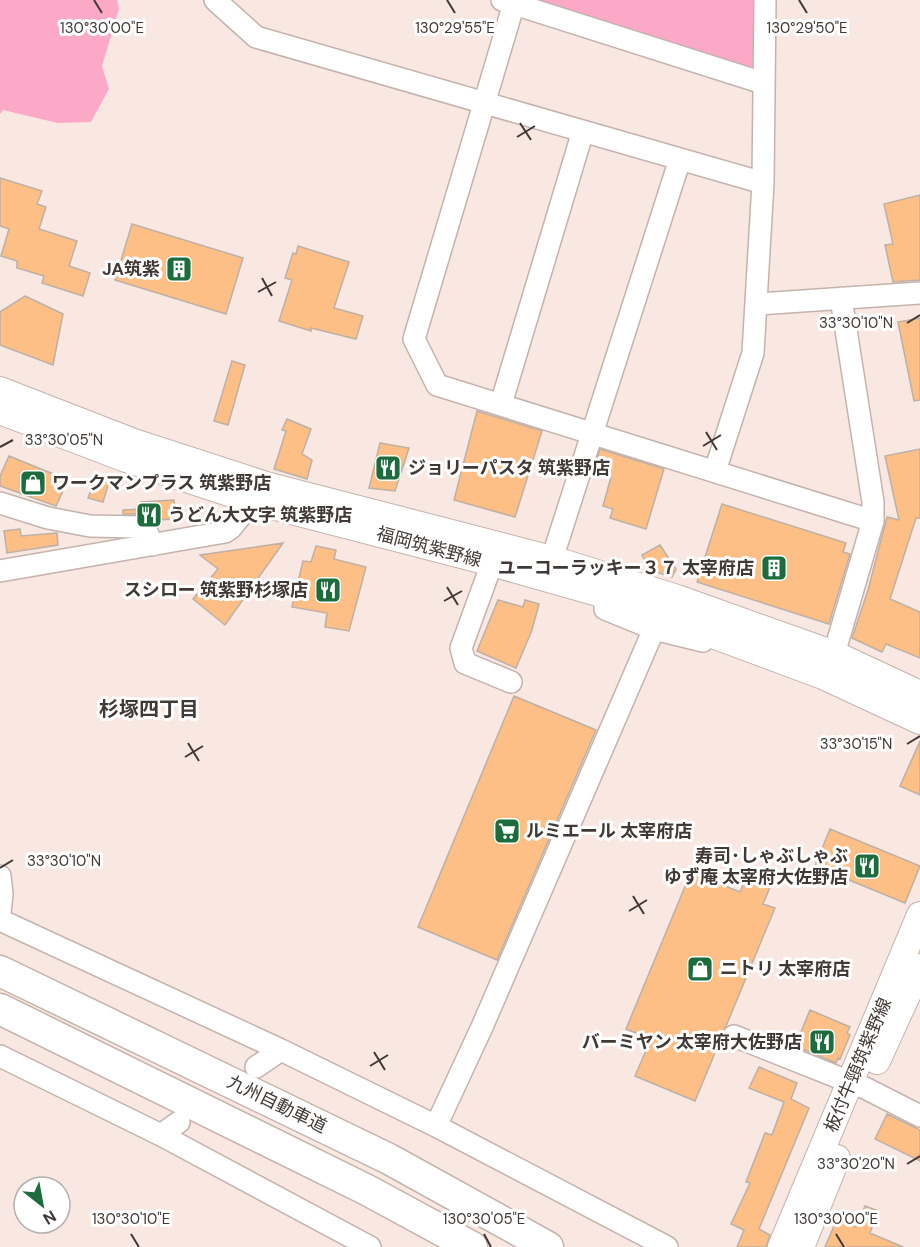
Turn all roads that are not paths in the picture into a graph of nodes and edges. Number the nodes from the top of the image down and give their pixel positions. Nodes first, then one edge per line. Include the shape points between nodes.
1 (215, 0) edge
2 (765, 0) edge
3 (510, 1) edge
4 (763, 82) junction
5 (484, 102) junction
6 (583, 131) junction
7 (680, 159) junction
8 (763, 183) junction
9 (920, 293) edge
10 (841, 298) junction
11 (757, 304) junction
12 (0, 390) edge
13 (501, 404) junction
14 (0, 411) edge
15 (592, 433) junction
16 (715, 471) junction
17 (259, 493) junction
18 (0, 503) edge
19 (873, 521) junction
20 (153, 545) junction
21 (552, 559) junction
22 (492, 563) junction
23 (0, 571) edge
24 (605, 595) junction
25 (654, 629) junction
26 (724, 639) junction
27 (834, 654) junction
28 (511, 682) dead end
29 (920, 694) edge
30 (920, 721) edge
31 (0, 876) edge
32 (0, 913) edge
33 (920, 915) edge
34 (0, 920) edge
35 (920, 967) edge
36 (0, 971) edge
37 (0, 1009) edge
38 (734, 1036) dead end
39 (281, 1050) junction
40 (0, 1056) edge
41 (256, 1067) dead end
42 (858, 1085) junction
43 (920, 1116) edge
44 (179, 1122) dead end
45 (436, 1126) junction
46 (161, 1135) junction
47 (370, 1247) edge
48 (472, 1247) edge
49 (548, 1247) edge
50 (667, 1247) edge
51 (781, 1247) edge
52 (801, 1247) edge

1 - 5 street via 256,37
2 - 4 street
3 - 4 street
3 - 5 street
4 - 8 street
5 - 6 street
5 - 13 street via 414,339 437,386
6 - 7 street
6 - 13 street
7 - 8 street
7 - 15 street
8 - 11 street
9 - 10 street
10 - 11 street
10 - 19 street
11 - 16 street via 753,353
12 - 17 main road, 福岡筑紫野線
13 - 15 street
14 - 17 main road, 福岡筑紫野線 via 126,459
15 - 16 street
15 - 21 street
16 - 19 street
17 - 20 street via 225,532
17 - 21 main road, 福岡筑紫野線
17 - 22 main road, 福岡筑紫野線
18 - 20 street via 90,526 140,527 146,530
19 - 27 street
20 - 23 street
21 - 27 main road, 福岡筑紫野線
22 - 24 main road, 福岡筑紫野線
22 - 28 street via 461,648 465,663
24 - 25 street via 605,609
24 - 26 main road, 福岡筑紫野線
25 - 26 street via 702,641
25 - 45 street
26 - 30 main road, 福岡筑紫野線 via 823,676
27 - 29 main road, 福岡筑紫野線
31 - 32 street
33 - 42 main road, 板付牛頸筑紫野線
34 - 39 street
35 - 42 main road, 板付牛頸筑紫野線
36 - 49 highway, 九州自動車道 via 389,1159
37 - 48 highway, 九州自動車道 via 368,1190
38 - 42 street
39 - 41 street
39 - 45 street
40 - 46 street
42 - 43 street
42 - 51 main road, 板付牛頸筑紫野線
42 - 52 main road, 板付牛頸筑紫野線
44 - 46 street
45 - 50 street
46 - 47 street

